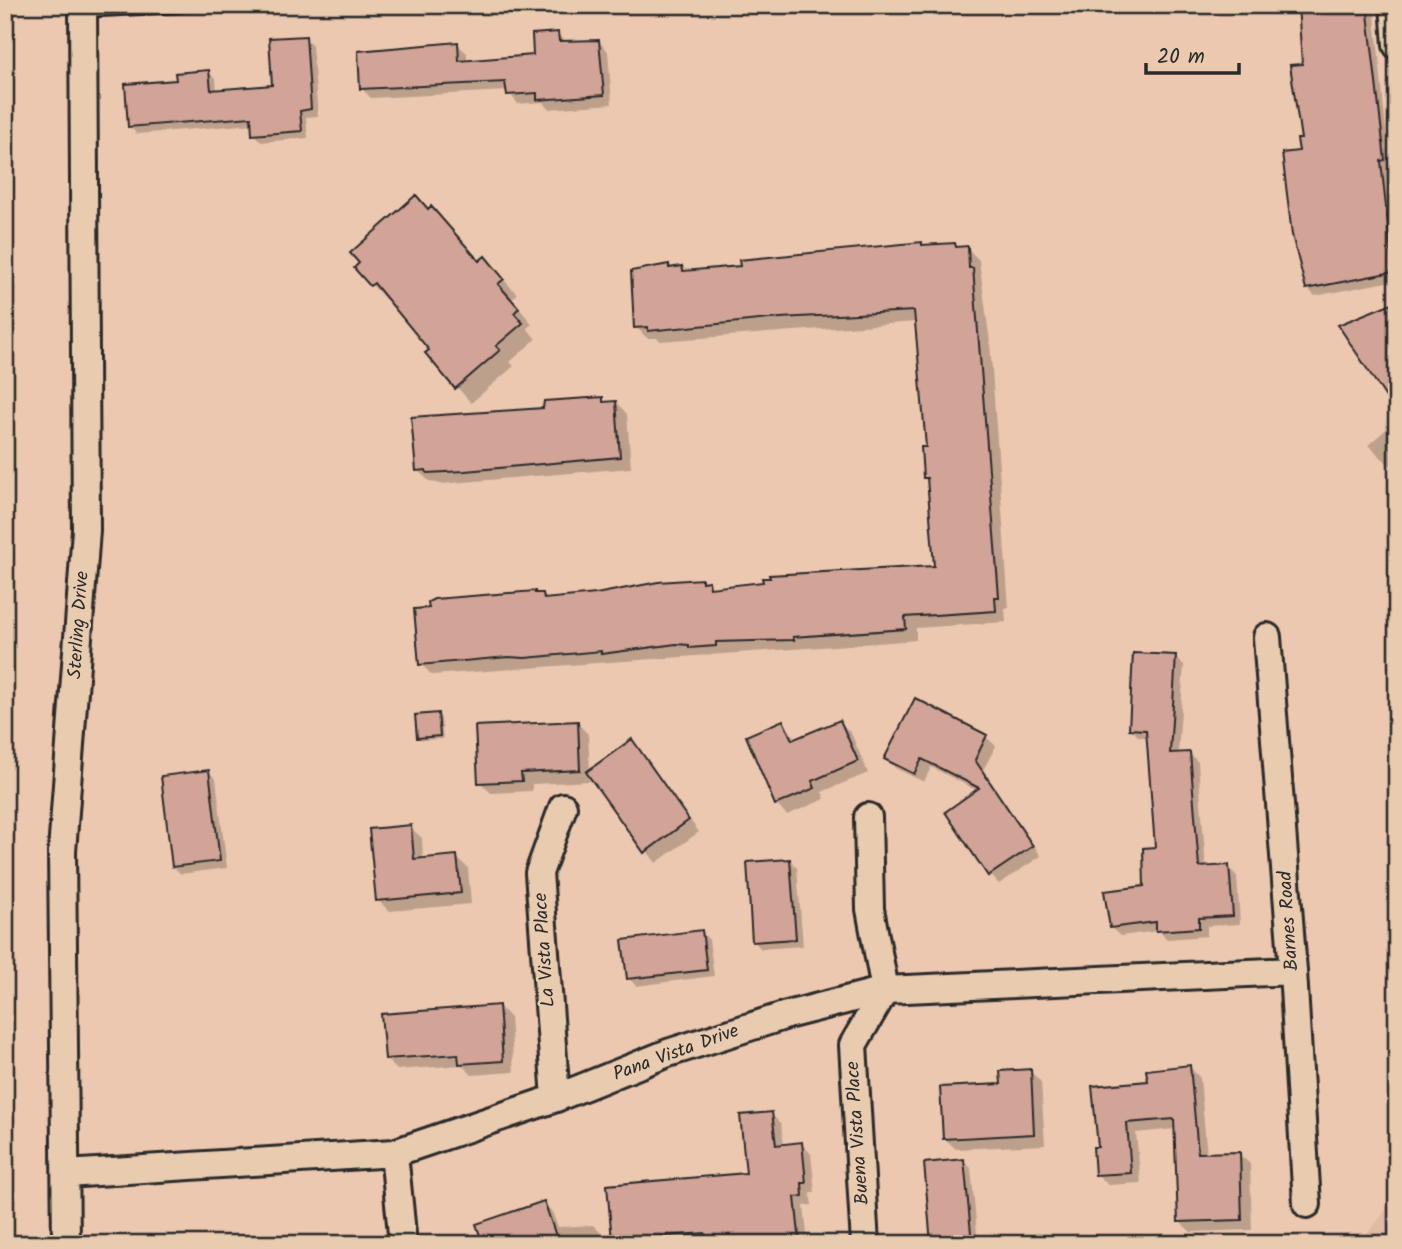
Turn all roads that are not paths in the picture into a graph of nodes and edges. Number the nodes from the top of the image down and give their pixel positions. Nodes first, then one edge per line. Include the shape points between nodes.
1 (181, 5) edge
2 (1394, 5) edge
3 (83, 8) edge
4 (1397, 45) edge
5 (1267, 637) dead end
6 (563, 807) dead end
7 (868, 817) dead end
8 (1293, 971) junction
9 (885, 990) junction
10 (555, 1098) junction
11 (394, 1153) junction
12 (66, 1174) junction
13 (1307, 1204) dead end
14 (66, 1244) edge
15 (403, 1244) edge
16 (865, 1244) edge

1 - 3 lane
2 - 4 street
3 - 12 street, Sterling Drive via 86,530 62,852
5 - 8 street, Barnes Road
6 - 10 street, La Vista Place via 539,873
7 - 9 street via 870,909
8 - 9 street, Pana Vista Drive
8 - 13 street, Barnes Road
9 - 10 street, Pana Vista Drive via 668,1053
9 - 16 street, Buena Vista Place via 853,1045
10 - 11 street, Pana Vista Drive
11 - 12 street, Pana Vista Drive
11 - 15 street
12 - 14 street, Sterling Drive

